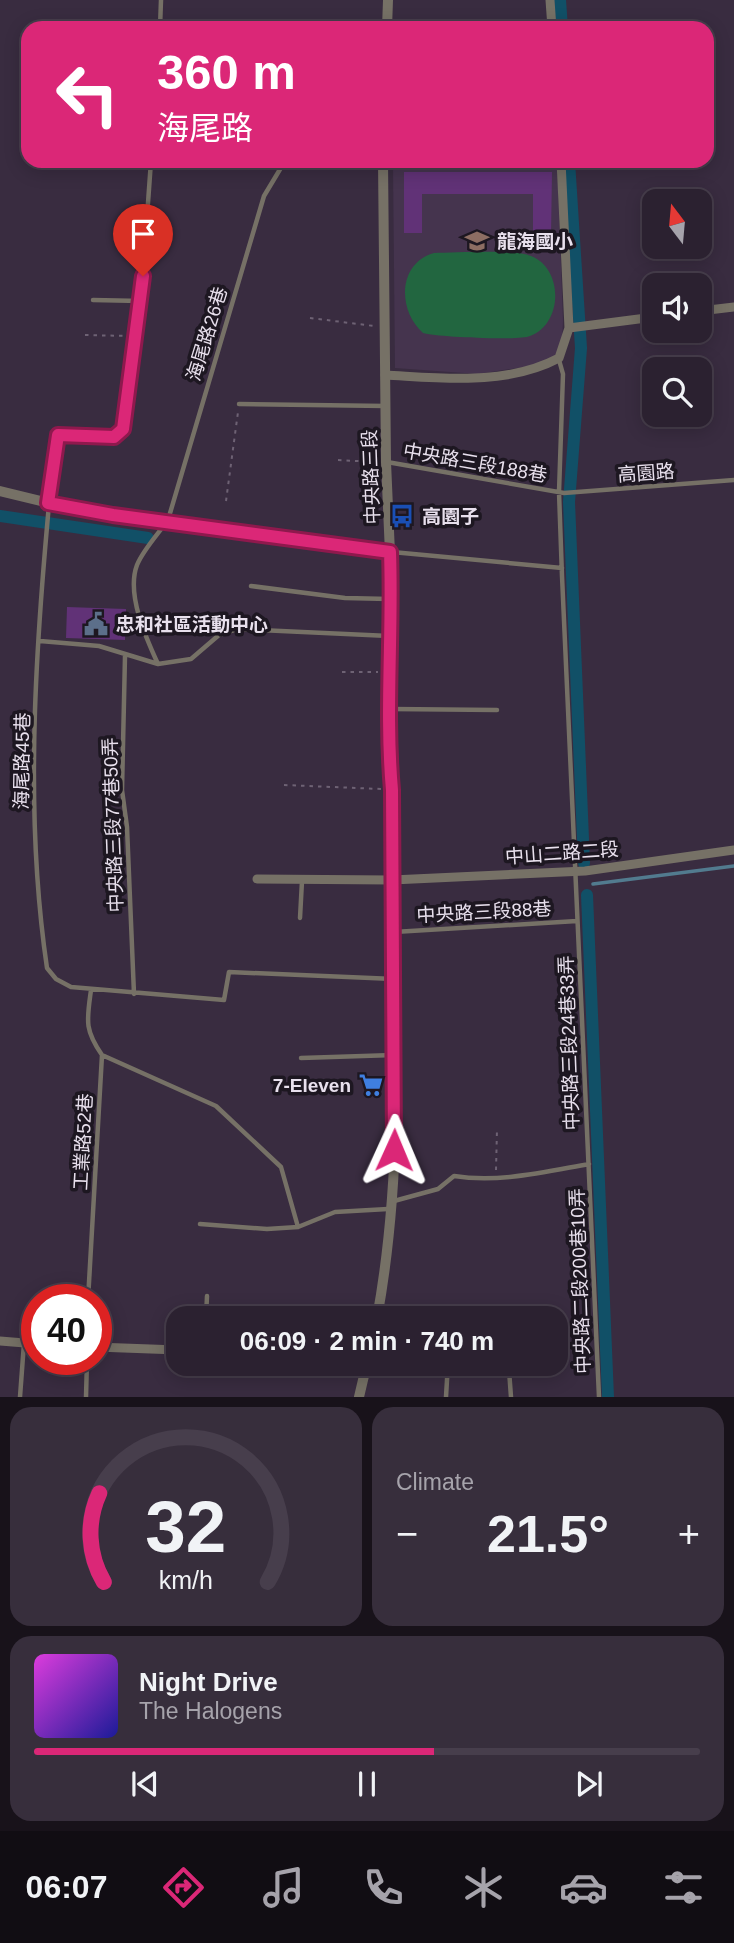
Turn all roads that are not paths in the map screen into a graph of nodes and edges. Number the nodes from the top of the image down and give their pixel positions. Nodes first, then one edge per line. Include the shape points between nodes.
1 (162, 0) edge
2 (388, 0) edge
3 (550, 0) edge
4 (160, 21) edge
5 (387, 21) edge
6 (552, 21) edge
7 (150, 168) edge
8 (282, 168) edge
9 (383, 168) edge
10 (562, 168) edge
11 (93, 300) dead end
12 (141, 301) junction
13 (734, 307) edge
14 (712, 310) edge
15 (642, 318) edge
16 (573, 327) junction
17 (559, 358) junction
18 (385, 375) junction
19 (239, 404) road end
20 (387, 406) junction
21 (386, 462) junction
22 (734, 480) edge
23 (0, 491) edge
24 (562, 492) junction
25 (48, 503) junction
26 (168, 520) junction
27 (390, 552) junction
28 (562, 568) junction
29 (251, 586) dead end
30 (392, 599) junction
31 (392, 636) junction
32 (40, 641) junction
33 (125, 656) junction
34 (158, 664) junction
35 (390, 709) junction
36 (497, 710) dead end
37 (734, 850) edge
38 (576, 872) junction
39 (257, 879) dead end
40 (392, 880) junction
41 (302, 881) junction
42 (300, 918) dead end
43 (578, 921) junction
44 (393, 932) junction
45 (394, 979) junction
46 (91, 990) junction
47 (134, 994) junction
48 (102, 1055) junction
49 (394, 1055) junction
50 (301, 1058) dead end
51 (589, 1164) junction
52 (392, 1205) junction
53 (200, 1224) dead end
54 (298, 1227) junction
55 (89, 1284) edge
56 (207, 1296) dead end
57 (207, 1306) edge
58 (379, 1306) edge
59 (0, 1341) edge
60 (21, 1343) edge
61 (112, 1348) edge
62 (166, 1350) edge
63 (22, 1375) edge
64 (87, 1375) edge
65 (364, 1376) edge
66 (447, 1376) edge
67 (509, 1376) edge
68 (20, 1397) edge
69 (86, 1397) edge
70 (359, 1397) edge
71 (446, 1397) edge
72 (511, 1397) edge
73 (599, 1397) edge

1 - 4 lane
2 - 5 street
3 - 6 street
7 - 12 lane
8 - 26 lane, 海尾路26巷 via 264,196
9 - 18 street, 中央路三段
10 - 16 street
11 - 12 lane
12 - 25 lane, 海尾路45巷 via 123,429 114,437 58,435
13 - 14 street
15 - 16 street
16 - 17 street
17 - 18 street via 537,370 484,377
17 - 24 lane, 中央路三段24巷33弄
18 - 20 street, 中央路三段
19 - 20 lane
20 - 21 street, 中央路三段
21 - 24 lane, 中央路三段188巷
21 - 27 street, 中央路三段
22 - 24 lane, 高園路
23 - 25 street
24 - 28 lane, 中央路三段24巷33弄
25 - 26 street
25 - 32 lane, 海尾路45巷
26 - 27 street
26 - 34 lane, 海尾路26巷 via 137,565 134,585
27 - 28 lane
27 - 30 street, 中央路三段
28 - 38 lane, 中央路三段24巷33弄
29 - 30 lane
30 - 31 street, 中央路三段
31 - 34 lane via 237,629 219,635 191,659
31 - 35 street, 中央路三段
32 - 33 lane via 99,646
32 - 46 lane, 海尾路45巷 via 35,853 47,968 71,987
33 - 34 lane
33 - 47 lane, 中央路三段77巷50弄 via 122,790
35 - 36 lane
35 - 40 street, 中央路三段
37 - 38 street, 中山二路二段
38 - 40 street, 中山二路二段
38 - 43 lane, 中央路三段24巷33弄
39 - 41 street, 中山二路二段
40 - 41 street, 中山二路二段
40 - 44 street, 中央路三段
41 - 42 lane
43 - 44 lane, 中央路三段88巷
43 - 51 lane, 中央路三段24巷33弄
44 - 45 street, 中央路三段
45 - 47 lane, 海尾路45巷 via 229,972 225,1000
45 - 49 street, 中央路三段
46 - 47 lane, 海尾路45巷
46 - 48 lane via 86,1024
48 - 54 lane via 216,1106 281,1167
48 - 55 lane, 工業路52巷
49 - 50 lane
49 - 52 street, 中央路三段
51 - 52 lane via 495,1178 454,1176 438,1189
51 - 73 lane, 中央路二段200巷10弄
52 - 54 lane via 335,1212
52 - 58 street, 中央路三段
53 - 54 lane
56 - 57 lane
59 - 60 street
61 - 62 street
63 - 68 lane
64 - 69 lane
65 - 70 street
66 - 71 lane
67 - 72 lane

